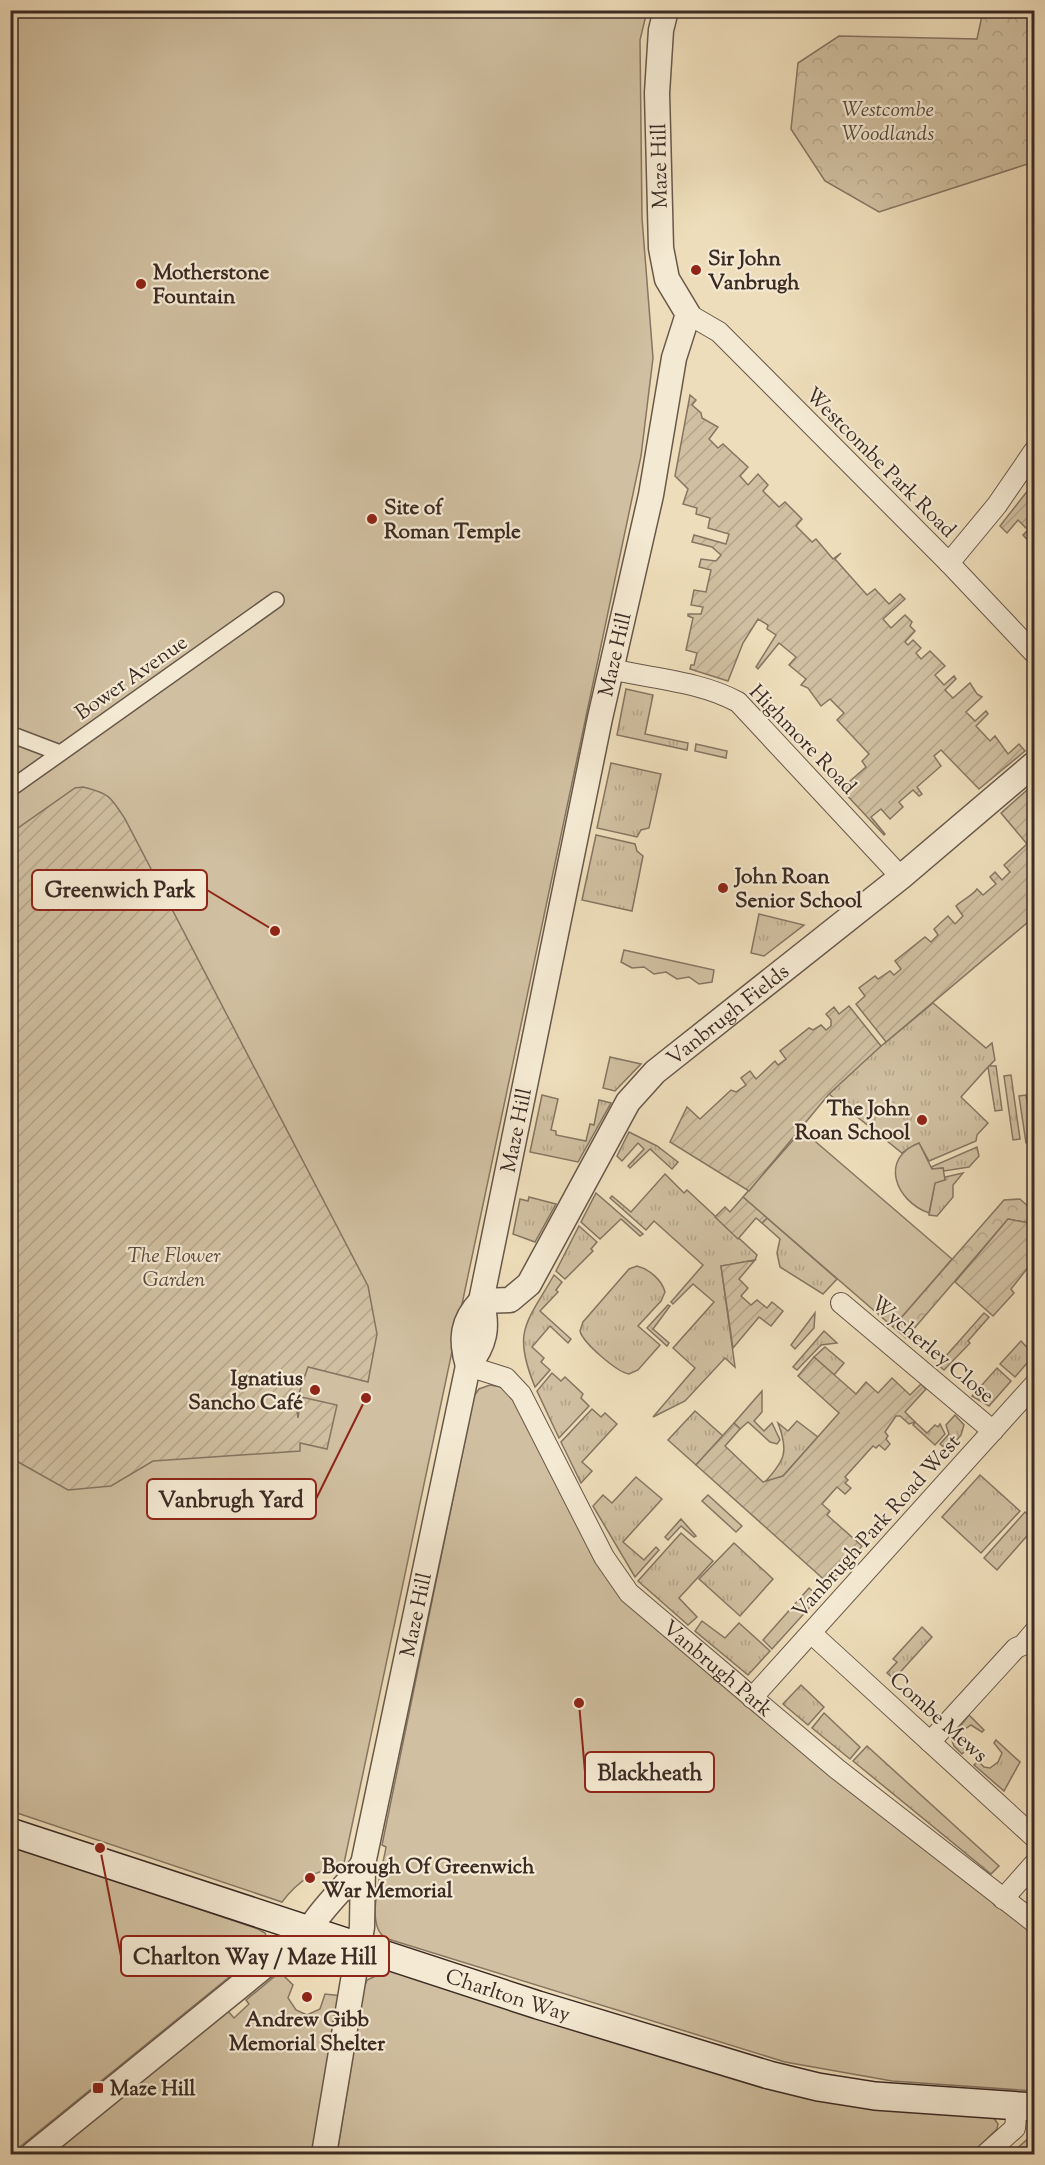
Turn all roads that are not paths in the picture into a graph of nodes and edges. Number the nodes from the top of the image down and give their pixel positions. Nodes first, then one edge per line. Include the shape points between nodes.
1 (666, 10) edge
2 (688, 314) junction
3 (1035, 451) edge
4 (949, 563) junction
5 (276, 600) dead end
6 (1035, 653) edge
7 (611, 669) junction
8 (10, 734) edge
9 (60, 753) junction
10 (1035, 764) edge
11 (10, 789) edge
12 (900, 877) junction
13 (481, 1301) junction
14 (841, 1304) dead end
15 (468, 1366) junction
16 (1035, 1385) edge
17 (993, 1431) junction
18 (1035, 1632) edge
19 (811, 1633) junction
20 (753, 1698) junction
21 (930, 1742) junction
22 (10, 1832) edge
23 (1035, 1837) edge
24 (1035, 1864) edge
25 (364, 1875) junction
26 (1003, 1899) junction
27 (1035, 1922) edge
28 (309, 1930) junction
29 (358, 1947) junction
30 (1026, 2107) edge
31 (33, 2154) edge
32 (324, 2154) edge
33 (986, 2154) edge

1 - 2 street, Maze Hill via 657,93 661,248 667,279
2 - 4 street, Westcombe Park Road via 719,332
2 - 7 street, Maze Hill via 679,337 651,495
3 - 4 street
4 - 6 street, Westcombe Park Road
5 - 9 street, Bower Avenue
7 - 12 street, Highmore Road via 698,686 738,702
7 - 13 street, Maze Hill
8 - 9 street
9 - 11 street, Bower Avenue
10 - 12 street, Vanbrugh Fields
12 - 13 street, Vanbrugh Fields via 721,1017 640,1087 617,1121 529,1284 510,1300
13 - 15 street, Maze Hill via 468,1315 462,1347
14 - 17 street, Wycherley Close
15 - 20 street, Vanbrugh Park via 506,1378 522,1394 604,1557 629,1593
15 - 25 street, Maze Hill
16 - 17 street, Vanbrugh Park Road West
17 - 19 street, Vanbrugh Park Road West
18 - 21 street
19 - 20 street, Vanbrugh Park Road West
19 - 21 street, Combe Mews
20 - 26 street, Vanbrugh Park
21 - 23 street, Combe Mews
22 - 28 main road, Charlton Way
24 - 26 street
25 - 28 street, Maze Hill via 355,1900 330,1924
25 - 29 street, Maze Hill
26 - 27 street, Vanbrugh Park
28 - 29 main road, Charlton Way
28 - 31 street, Maze Hill
29 - 30 main road, Charlton Way via 538,2005 818,2087 886,2097
29 - 32 street, Maze Hill
30 - 33 street via 1015,2128

